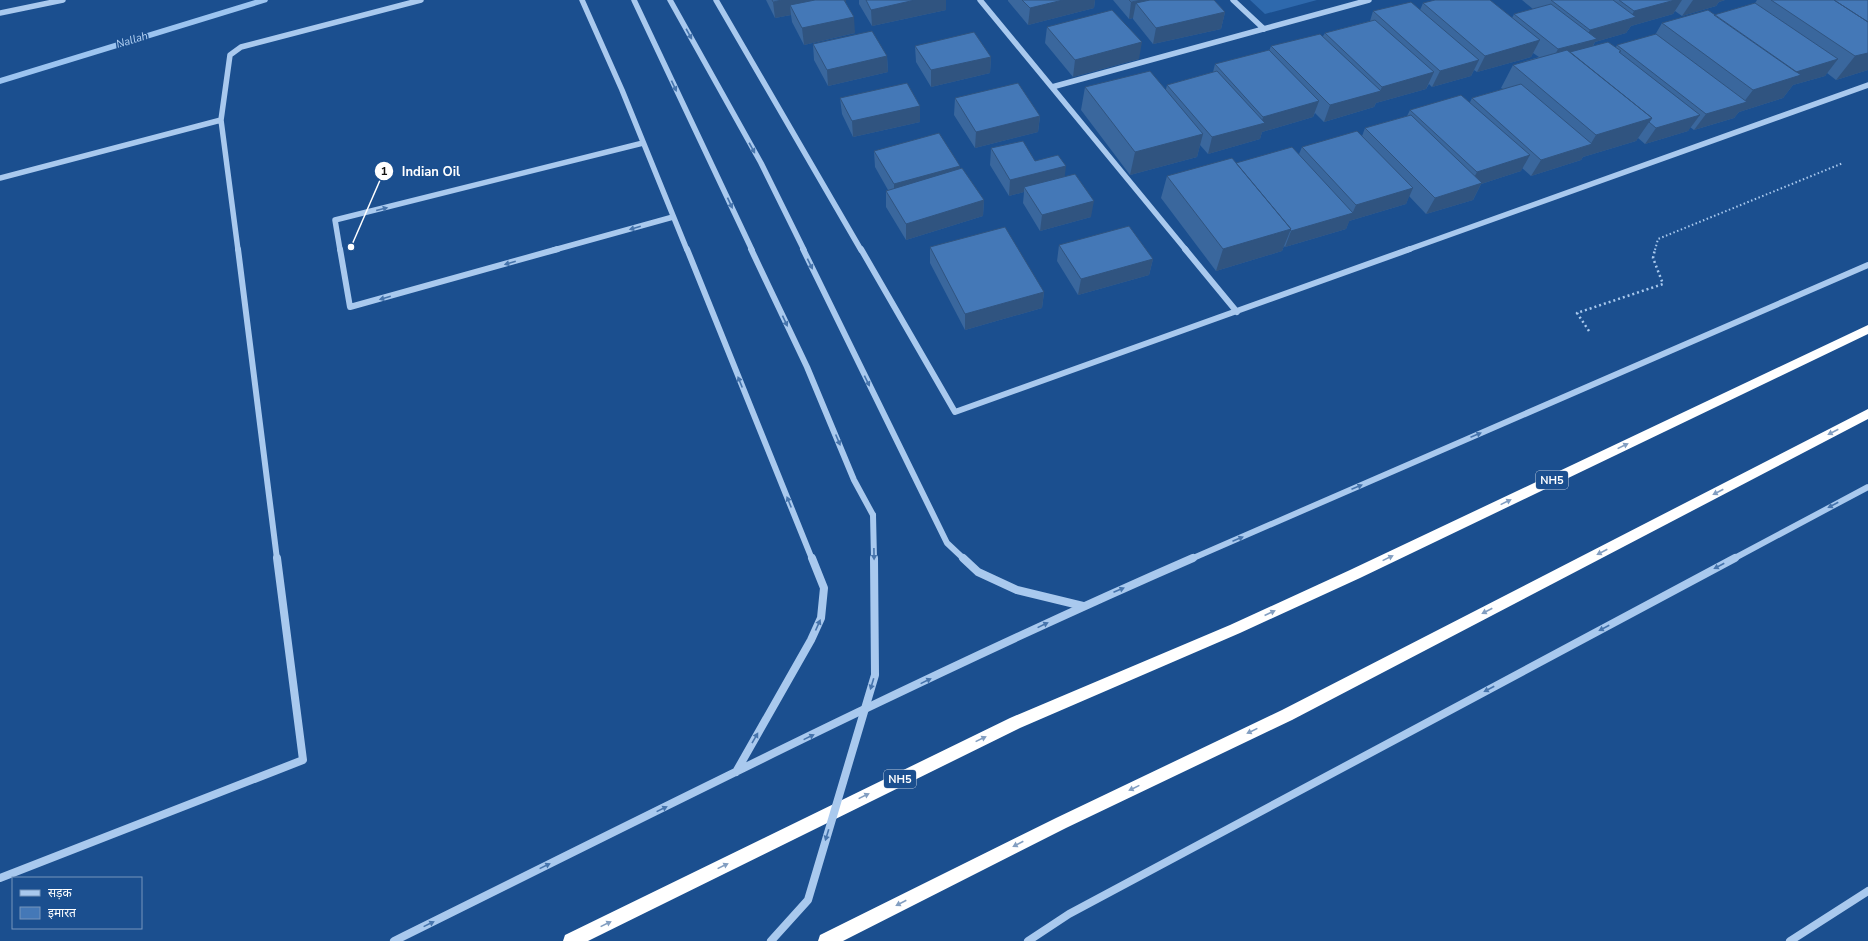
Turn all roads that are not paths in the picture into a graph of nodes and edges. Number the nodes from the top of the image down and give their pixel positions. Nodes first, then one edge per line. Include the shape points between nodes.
1 (63, 0) edge
2 (421, 0) edge
3 (582, 0) edge
4 (634, 0) edge
5 (670, 0) edge
6 (716, 0) edge
7 (980, 0) edge
8 (1233, 0) edge
9 (1368, 0) edge
10 (0, 13) edge
11 (1264, 29) junction
12 (1868, 86) edge
13 (1052, 87) junction
14 (221, 120) junction
15 (643, 143) junction
16 (0, 178) edge
17 (673, 217) junction
18 (1868, 265) edge
19 (1237, 312) junction
20 (1868, 329) edge
21 (1868, 414) edge
22 (1868, 487) edge
23 (1083, 606) junction
24 (736, 772) junction
25 (0, 878) edge
26 (1868, 890) edge
27 (394, 941) edge
28 (571, 941) edge
29 (771, 941) edge
30 (826, 941) edge
31 (1028, 941) edge
32 (1790, 941) edge

1 - 10 street
2 - 14 street via 241,47 230,55
3 - 15 street
4 -> 29 street, bridge via 807,367 854,480 873,515 875,675 808,900
5 -> 23 street via 761,163 947,543 978,572 1017,590
6 - 19 street via 955,412
7 - 13 street
8 - 11 street
9 - 11 street
11 - 13 street
12 - 19 street
13 - 19 street
14 - 16 street
14 - 25 street via 303,760
15 - 17 street
17 -> 15 street via 350,307 335,220
24 -> 17 street via 811,640 821,618 824,588
23 -> 18 street
28 -> 20 highway, NH5 via 1015,723 1235,629 1355,574
21 -> 30 highway via 1287,715 1061,822
22 -> 31 street via 1069,914
24 -> 23 street
27 -> 24 street
26 - 32 street

